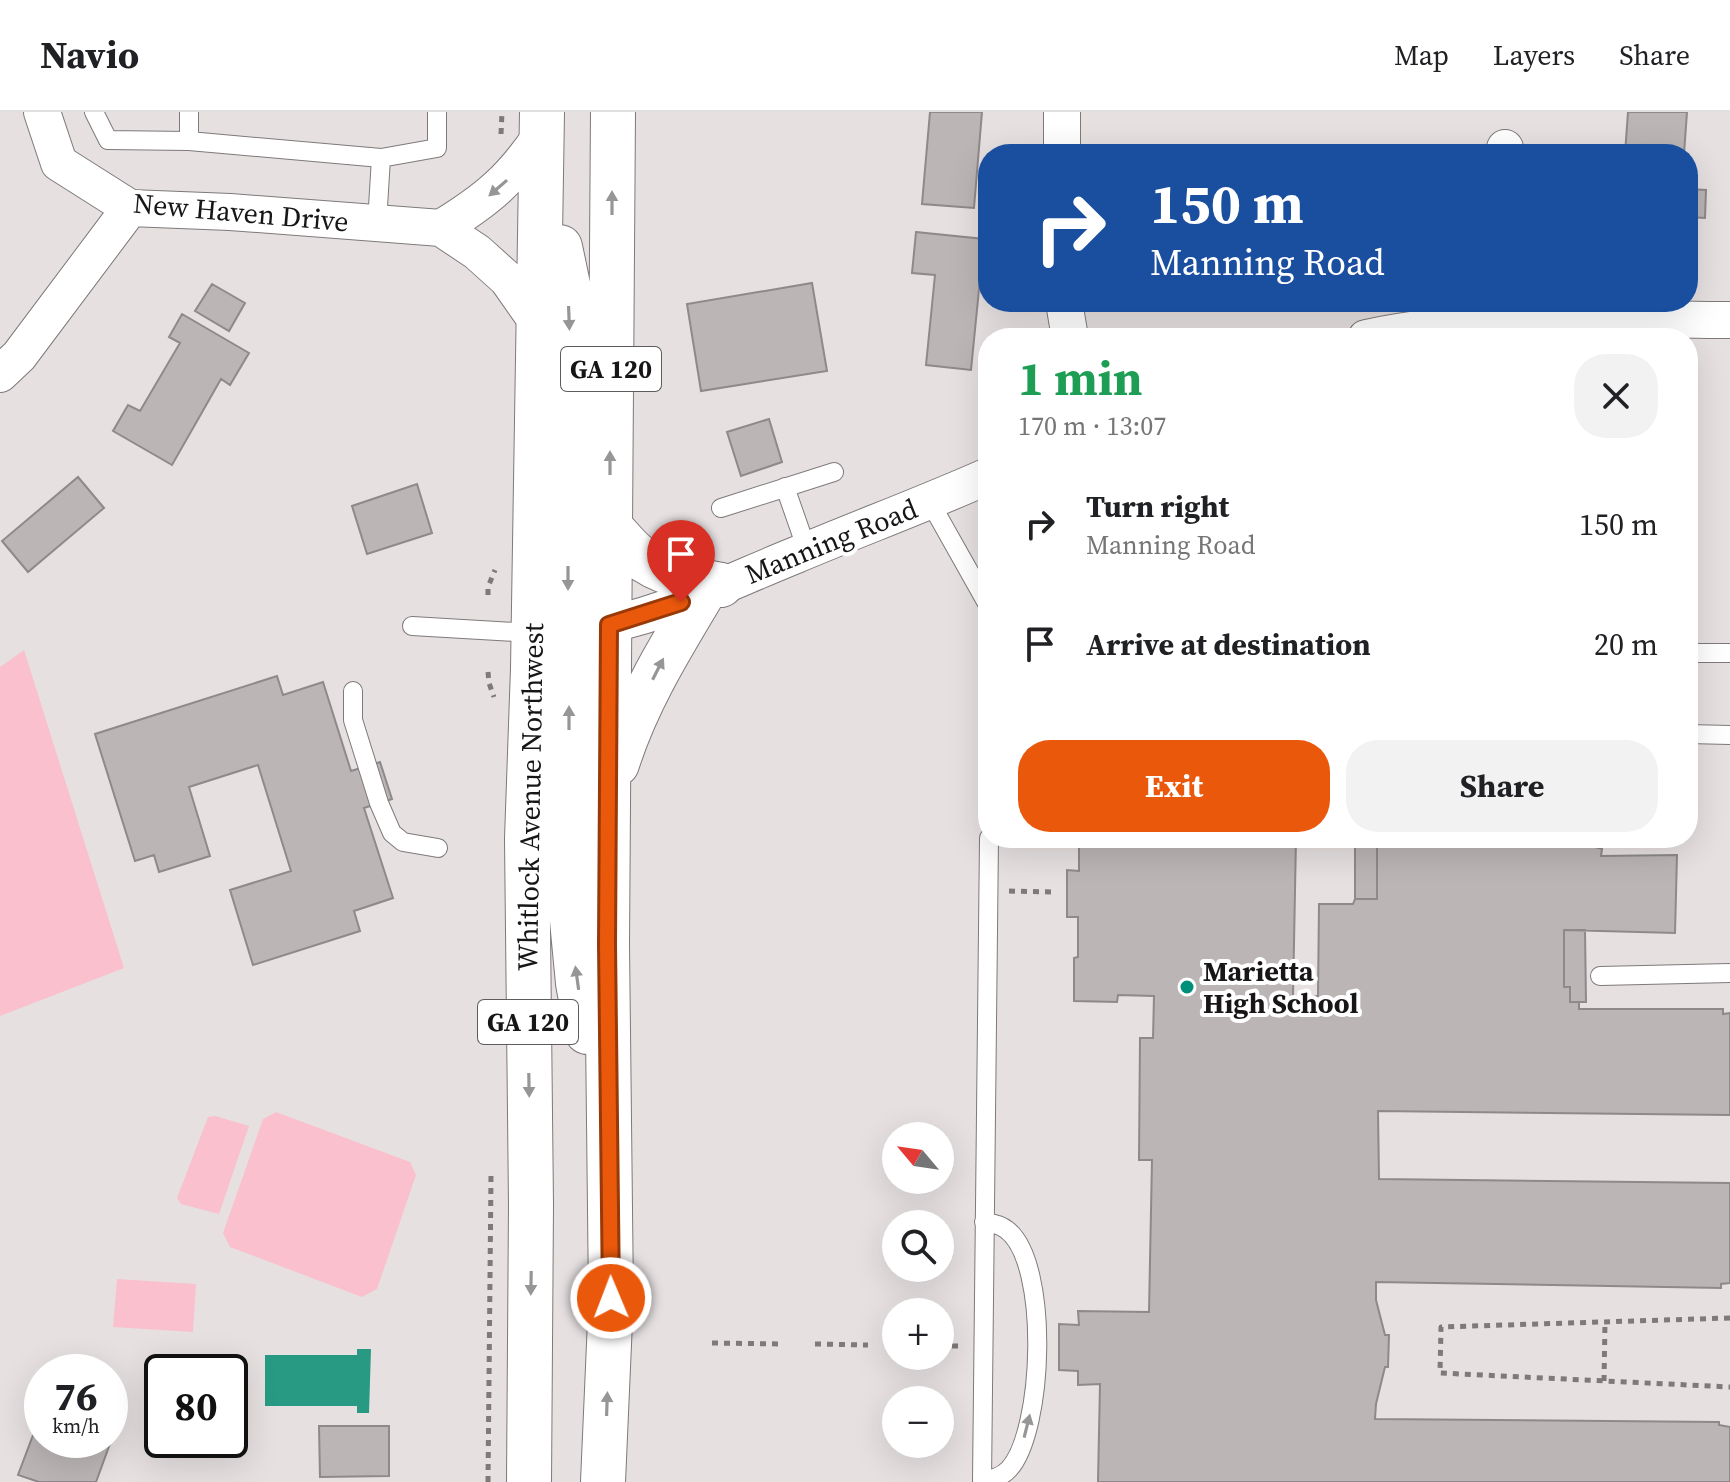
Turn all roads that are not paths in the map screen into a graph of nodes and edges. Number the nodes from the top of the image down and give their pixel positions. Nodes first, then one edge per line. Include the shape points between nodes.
1 (42, 112) edge
2 (94, 112) edge
3 (189, 112) edge
4 (437, 112) edge
5 (613, 112) edge
6 (1062, 112) edge
7 (542, 123) edge
8 (189, 141) junction
9 (1062, 144) edge
10 (381, 158) junction
11 (541, 188) junction
12 (130, 208) junction
13 (377, 223) junction
14 (441, 228) junction
15 (1501, 312) edge
16 (1531, 312) edge
17 (1730, 320) edge
18 (538, 323) junction
19 (1418, 328) edge
20 (0, 374) edge
21 (834, 472) dead end
22 (978, 480) edge
23 (785, 487) junction
24 (930, 502) junction
25 (721, 508) dead end
26 (610, 527) junction
27 (807, 550) junction
28 (978, 587) edge
29 (712, 589) junction
30 (412, 626) dead end
31 (570, 629) junction
32 (1698, 653) edge
33 (1730, 653) edge
34 (353, 691) dead end
35 (1698, 734) edge
36 (1730, 735) edge
37 (608, 793) junction
38 (438, 848) dead end
39 (989, 848) edge
40 (1730, 973) edge
41 (1600, 976) dead end
42 (608, 1108) junction
43 (984, 1222) junction
44 (529, 1482) edge
45 (603, 1482) edge
46 (982, 1482) edge

1 - 12 street, New Haven Drive via 59,163
2 - 8 lane via 108,140
3 - 8 lane
4 - 10 lane via 437,148
26 -> 5 highway, Whitlock Avenue Northwest / GA 120
6 - 9 street
7 - 11 highway, Whitlock Avenue Northwest / GA 120
7 -> 14 street via 523,161 502,185
8 - 10 lane
10 - 13 lane
11 - 18 highway, Whitlock Avenue Northwest / GA 120
11 -> 31 highway via 568,285
12 - 13 street, New Haven Drive
12 - 20 street
13 - 14 street, New Haven Drive
14 - 18 street, New Haven Drive via 507,279
15 - 19 street
16 - 17 street
18 - 31 highway, Whitlock Avenue Northwest / GA 120
21 - 23 lane
22 - 24 street, Manning Road
23 - 25 lane
23 - 27 lane
24 - 27 street, Manning Road
24 - 28 lane
26 - 29 highway via 638,556
26 - 31 highway, Whitlock Avenue Northwest / GA 120
27 - 29 street, Manning Road
29 - 31 street, Manning Road via 660,611
37 -> 29 highway via 640,706 669,648
30 - 31 lane
31 - 37 highway, Whitlock Avenue Northwest / GA 120
42 -> 31 highway via 587,1029 572,932
31 -> 44 highway, Whitlock Avenue Northwest / GA 120 via 527,839
32 - 33 lane
34 - 38 lane via 353,720 392,833 403,842
35 - 36 lane
37 - 42 highway, Whitlock Avenue Northwest / GA 120
39 - 43 lane
40 - 41 lane
45 -> 42 highway, Whitlock Avenue Northwest / GA 120 via 611,1298
43 - 46 lane
46 -> 43 lane via 1007,1472 1019,1452 1032,1405 1038,1347 1036,1306 1021,1247 1006,1229

